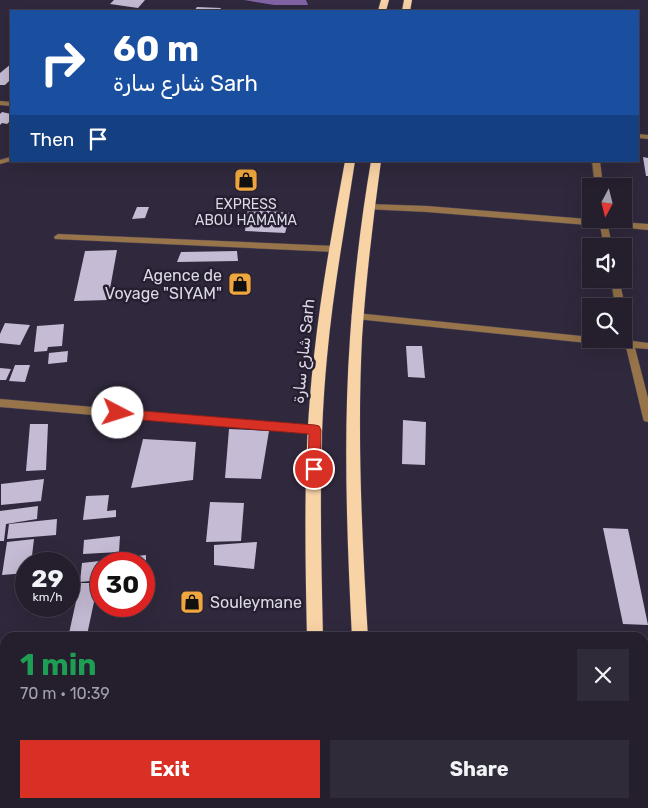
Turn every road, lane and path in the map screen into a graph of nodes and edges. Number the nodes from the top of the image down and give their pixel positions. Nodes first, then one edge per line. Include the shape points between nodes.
1 (350, 162) edge
2 (376, 162) edge
3 (596, 162) edge
4 (598, 178) edge
5 (368, 207) junction
6 (582, 220) edge
7 (632, 225) edge
8 (648, 227) edge
9 (58, 237) dead end
10 (334, 249) junction
11 (356, 316) junction
12 (582, 339) edge
13 (632, 344) edge
14 (648, 346) edge
15 (629, 348) edge
16 (0, 404) edge
17 (648, 418) edge
18 (315, 430) junction
19 (315, 632) edge
20 (360, 632) edge

1 - 10 highway, شارع سارة Sarh
2 - 5 highway
3 - 4 street
5 - 6 street
5 - 11 highway
7 - 8 street
9 - 10 street
10 - 18 highway, شارع سارة Sarh via 320,356
11 - 12 street
11 - 20 highway via 352,422
13 - 14 street
15 - 17 street
16 - 18 street
18 - 19 highway, شارع سارة Sarh

